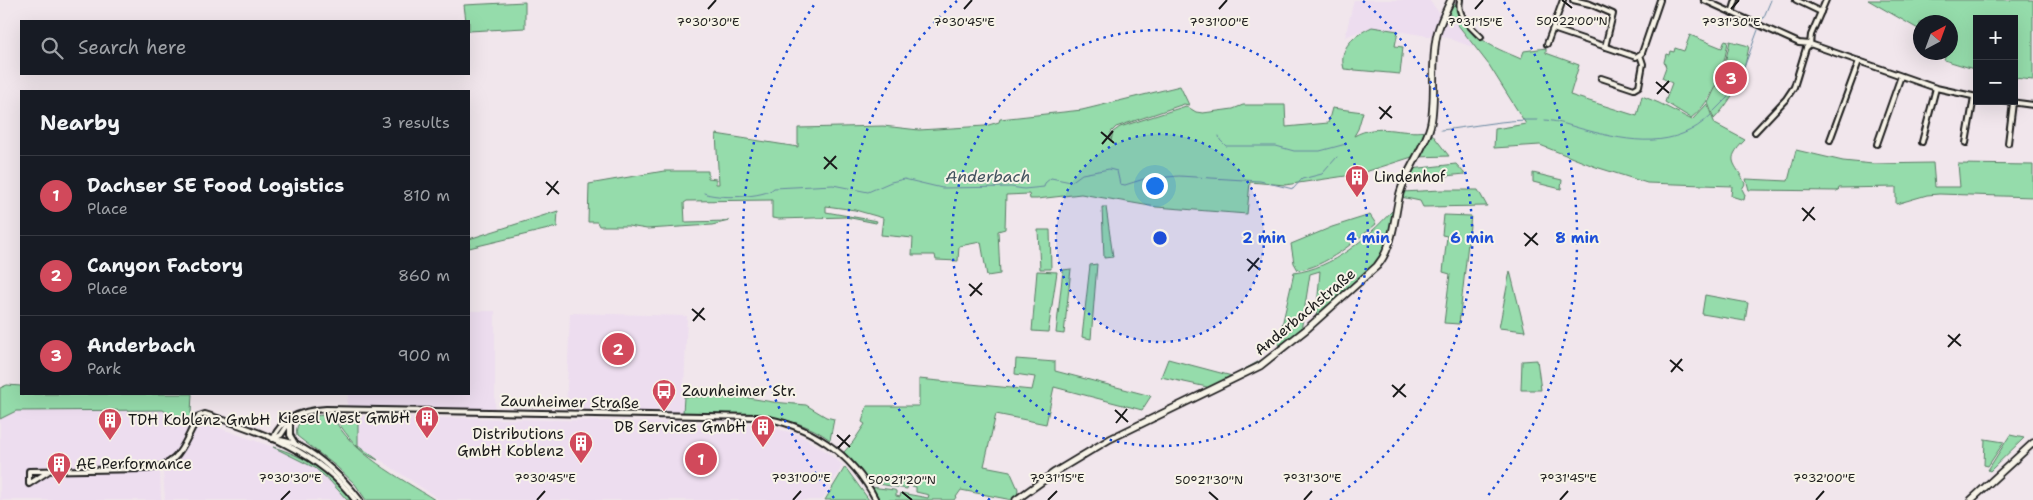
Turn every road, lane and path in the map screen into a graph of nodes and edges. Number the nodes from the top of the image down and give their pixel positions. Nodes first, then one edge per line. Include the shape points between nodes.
1 (1451, 0) edge
2 (1460, 0) edge
3 (1563, 0) edge
4 (1573, 0) edge
5 (1660, 0) edge
6 (1704, 0) edge
7 (1736, 0) edge
8 (1796, 0) edge
9 (1826, 0) edge
10 (1801, 1) edge
11 (1821, 12) junction
12 (1732, 13) junction
13 (1553, 30) junction
14 (1481, 38) dead end
15 (1547, 44) dead end
16 (1810, 44) junction
17 (1605, 47) junction
18 (1640, 55) junction
19 (1858, 61) junction
20 (1901, 76) junction
21 (1601, 78) dead end
22 (1936, 88) junction
23 (1973, 97) edge
24 (2018, 104) edge
25 (1973, 105) edge
26 (2013, 105) edge
27 (2033, 105) edge
28 (1755, 132) dead end
29 (1830, 140) dead end
30 (1922, 142) dead end
31 (1966, 143) dead end
32 (2008, 143) dead end
33 (1876, 144) dead end
34 (291, 419) junction
35 (275, 439) junction
36 (2033, 443) edge
37 (298, 447) junction
38 (49, 471) junction
39 (354, 500) edge
40 (360, 500) edge
41 (876, 500) edge
42 (1016, 500) edge
43 (1971, 500) edge

1 - 42 main road, Anderbachstraße via 1436,41 1429,130 1407,173 1390,243 1377,266 1260,366 1110,439 1071,461
2 - 14 street via 1461,14
3 - 13 street
4 - 17 street via 1613,14
5 - 18 street
6 - 12 street
7 - 12 street
8 - 10 street
9 - 11 street
10 - 11 street
11 - 16 street
12 - 16 street via 1799,43
13 - 15 street
13 - 17 street
16 - 19 street
16 - 28 street via 1794,87
17 - 18 street via 1636,57
18 - 21 street via 1644,64 1639,86 1634,90
19 - 20 street
19 - 29 street
20 - 22 street
20 - 33 street
22 - 23 street
22 - 30 street
24 - 27 street
25 - 31 street
26 - 32 street
34 - 35 street, Zaunheimer Straße
34 - 37 street via 290,435
34 - 41 street, Zaunheimer Straße via 306,411 333,409 766,419 791,425 828,443 854,467
35 - 37 street
35 - 38 street via 203,414 197,419 178,455 160,467
35 - 39 street via 320,465
36 - 43 main road
37 - 40 street via 333,470
38 - 38 street via 30,471 29,484 36,481

